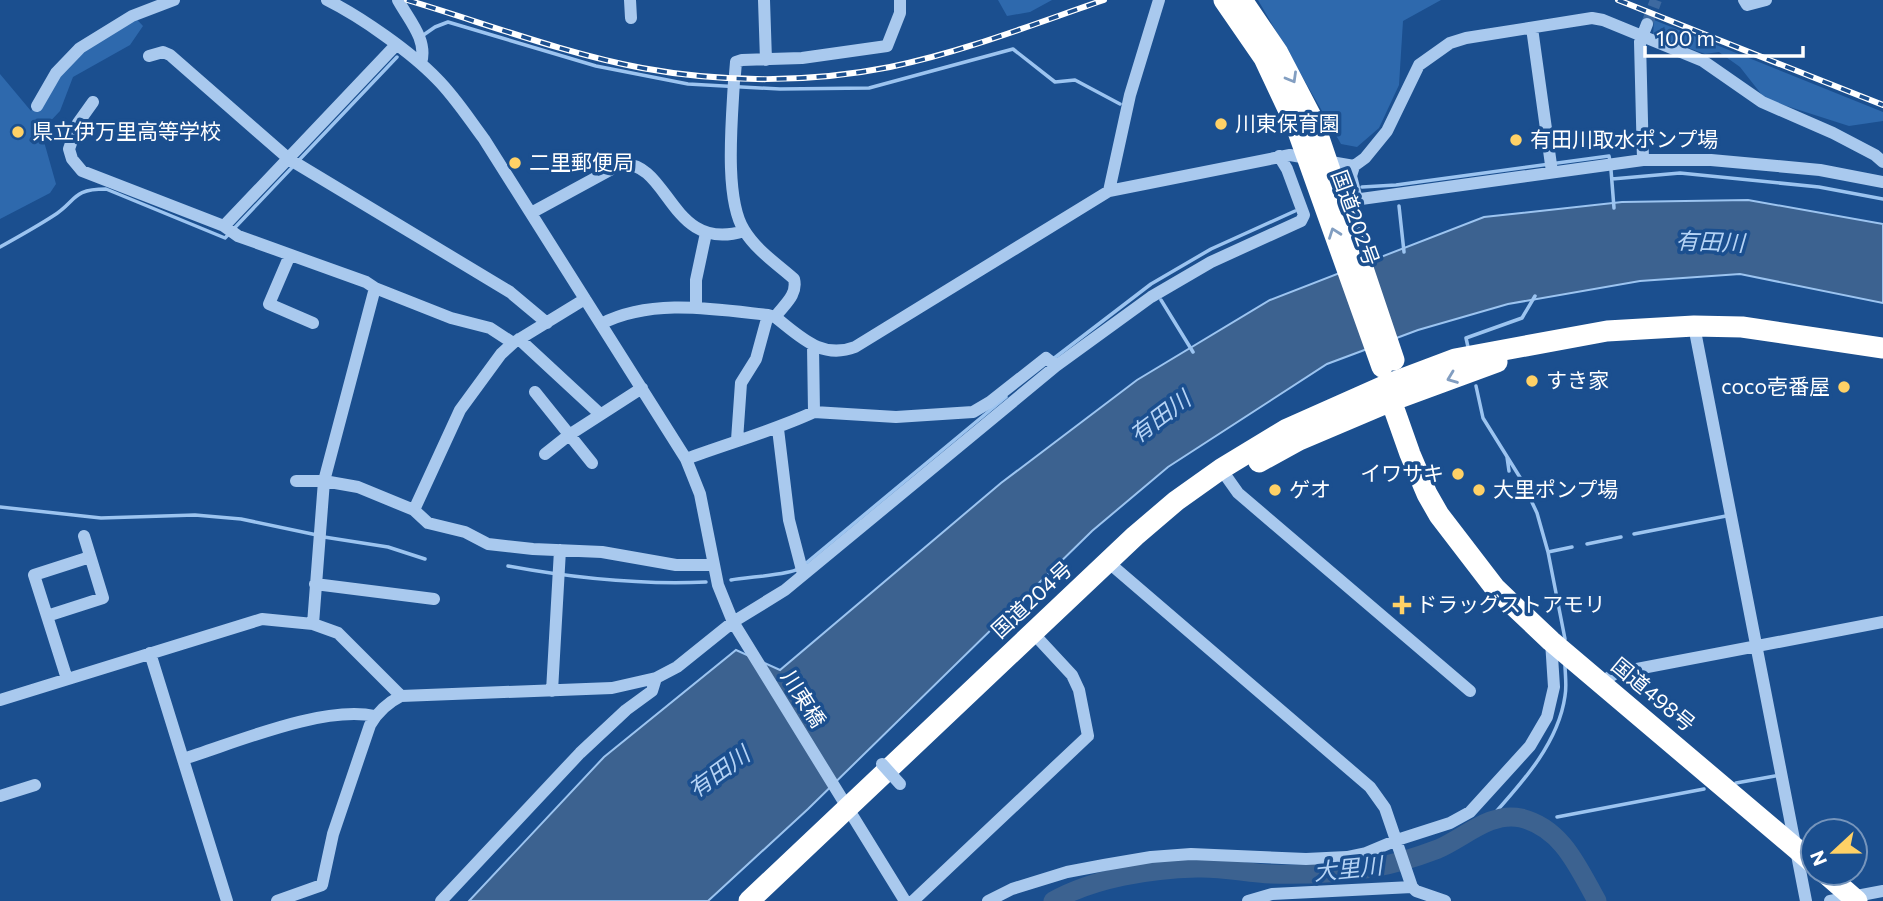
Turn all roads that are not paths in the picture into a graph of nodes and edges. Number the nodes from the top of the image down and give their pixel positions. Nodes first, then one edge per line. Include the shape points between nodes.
1 (174, 0) edge
2 (327, 0) edge
3 (398, 0) edge
4 (630, 0) edge
5 (764, 0) edge
6 (900, 0) edge
7 (1159, 0) edge
8 (1230, 0) edge
9 (1744, 0) edge
10 (1766, 0) edge
11 (631, 18) dead end
12 (1532, 27) junction
13 (1645, 29) junction
14 (395, 46) junction
15 (149, 56) dead end
16 (766, 60) junction
17 (421, 63) junction
18 (93, 102) dead end
19 (37, 106) dead end
20 (1279, 156) junction
21 (1643, 160) junction
22 (1883, 162) edge
23 (294, 163) junction
24 (1354, 166) junction
25 (1551, 166) junction
26 (1883, 182) edge
27 (1109, 191) junction
28 (531, 213) junction
29 (224, 226) junction
30 (744, 231) junction
31 (706, 233) junction
32 (290, 254) junction
33 (374, 288) junction
34 (585, 299) junction
35 (696, 307) junction
36 (771, 316) junction
37 (313, 323) dead end
38 (547, 323) junction
39 (601, 324) junction
40 (1694, 326) junction
41 (516, 341) junction
42 (813, 346) junction
43 (1883, 348) edge
44 (1051, 362) junction
45 (1394, 382) junction
46 (642, 388) junction
47 (535, 392) dead end
48 (814, 412) junction
49 (973, 412) junction
50 (600, 414) junction
51 (778, 429) junction
52 (979, 430) junction
53 (569, 435) junction
54 (737, 440) junction
55 (545, 454) dead end
56 (686, 459) junction
57 (592, 463) dead end
58 (1224, 475) junction
59 (296, 481) dead end
60 (324, 481) junction
61 (414, 510) junction
62 (84, 536) dead end
63 (560, 551) junction
64 (90, 557) junction
65 (714, 565) junction
66 (1113, 567) junction
67 (802, 569) junction
68 (315, 584) junction
69 (434, 599) dead end
70 (47, 616) junction
71 (1883, 622) edge
72 (313, 624) junction
73 (735, 626) junction
74 (1037, 637) junction
75 (1550, 641) junction
76 (1758, 646) junction
77 (150, 653) junction
78 (656, 678) junction
79 (67, 679) junction
80 (1600, 682) junction
81 (552, 691) junction
82 (1470, 691) dead end
83 (401, 696) junction
84 (0, 699) edge
85 (375, 716) junction
86 (183, 759) junction
87 (882, 764) dead end
88 (900, 784) dead end
89 (35, 785) dead end
90 (0, 796) edge
91 (851, 814) junction
92 (1397, 840) junction
93 (1795, 848) junction
94 (1799, 851) edge
95 (1841, 887) edge
96 (1413, 890) edge
97 (1883, 891) edge
98 (1855, 899) edge
99 (227, 901) edge
100 (277, 901) edge
101 (441, 901) edge
102 (749, 901) edge
103 (768, 901) edge
104 (905, 901) edge
105 (913, 901) edge
106 (988, 901) edge
107 (1248, 901) edge
108 (1445, 901) edge
109 (1806, 901) edge
110 (1830, 901) edge

1 - 19 street via 132,16 80,48 56,73
2 - 14 street, 川東橋
3 - 17 street via 420,38
4 - 11 street
5 - 16 street
6 - 16 street via 900,13 887,46
7 - 27 street via 1133,83
8 - 45 highway, 国道202号, bridge via 1304,123
9 - 10 street via 1747,5
12 - 13 street via 1592,18
12 - 24 street via 1450,43 1419,65 1387,131
12 - 25 street
13 - 21 street via 1640,42
13 - 22 street via 1703,61 1762,102 1833,133
14 - 17 street, 川東橋
14 - 23 street
15 - 23 street via 170,55
16 - 30 street via 736,62 731,154 736,213
17 - 28 street, 川東橋 via 459,105
18 - 29 street via 78,123 69,149 82,171
20 - 24 street
20 - 27 street
20 - 44 street via 1304,215 1301,221 1211,262
21 - 25 street
21 - 26 street via 1712,160 1821,170
23 - 29 street
23 - 38 street via 510,292
24 - 25 street via 1356,196 1361,199
27 - 42 street via 855,347 841,352
28 - 31 street via 627,164 642,169 692,226
28 - 34 street, 川東橋
29 - 32 street via 238,236
30 - 31 street
30 - 36 street via 794,279 795,293
31 - 35 street via 696,280
32 - 33 street
32 - 37 street via 270,304
33 - 41 street
33 - 60 street
34 - 38 street
34 - 39 street, 川東橋
35 - 36 street
35 - 39 street via 637,312
36 - 42 street
36 - 54 street via 756,359 741,383
38 - 41 street
39 - 46 street, 川東橋
40 - 43 highway via 1742,327
40 - 45 highway via 1607,331 1455,359
40 - 76 street
41 - 50 street
41 - 61 street via 460,410
42 - 48 street
44 - 49 street
44 - 52 street
45 - 58 highway, 国道204号 via 1299,440
45 - 75 highway, 国道498号 via 1427,494 1439,515 1495,588
46 - 50 street
46 - 56 street, 川東橋
47 - 53 street
48 - 49 street via 896,417
48 - 51 street
49 - 52 street
50 - 53 street
51 - 54 street
51 - 67 street via 789,520
52 - 67 street
53 - 55 street
53 - 57 street
54 - 56 street
56 - 65 street, 川東橋 via 700,494
58 - 66 highway, 国道204号
58 - 82 street via 1238,493
59 - 60 street
60 - 61 street via 358,487
60 - 68 street
61 - 63 street via 428,523 466,532 488,544
62 - 64 street
63 - 65 street
63 - 81 street
64 - 70 street via 103,598
64 - 70 street via 34,575
65 - 73 street, 川東橋
66 - 74 highway, 国道204号
66 - 92 street via 1370,787 1385,807
67 - 73 street via 771,600
68 - 69 street
68 - 72 street
70 - 79 street
71 - 76 street
72 - 77 street via 262,619
72 - 83 street via 338,633
73 - 78 street
73 - 91 street, 川東橋
74 - 91 highway, 国道204号
74 - 105 street via 1072,675 1088,736
75 - 80 highway, 国道498号
75 - 92 street via 1554,687 1547,717 1530,746 1470,813
76 - 80 street via 1616,673
76 - 93 street
77 - 79 street
77 - 86 street
78 - 81 street via 611,688
78 - 101 street via 652,691 580,753
79 - 84 street
80 - 93 highway, 国道498号
81 - 83 street
83 - 85 street
85 - 86 street via 319,718
85 - 100 street via 333,834 322,885
86 - 99 street
87 - 88 street, bridge
89 - 90 street
91 - 102 highway, 国道204号
91 - 103 highway, 国道204号
91 - 104 street, 川東橋
92 - 96 street
92 - 106 street via 1347,857 1191,854 1151,858 1067,872
93 - 94 highway, 国道498号
93 - 109 street
95 - 98 highway
96 - 107 street via 1272,894
96 - 108 street
97 - 98 street
98 - 110 street

